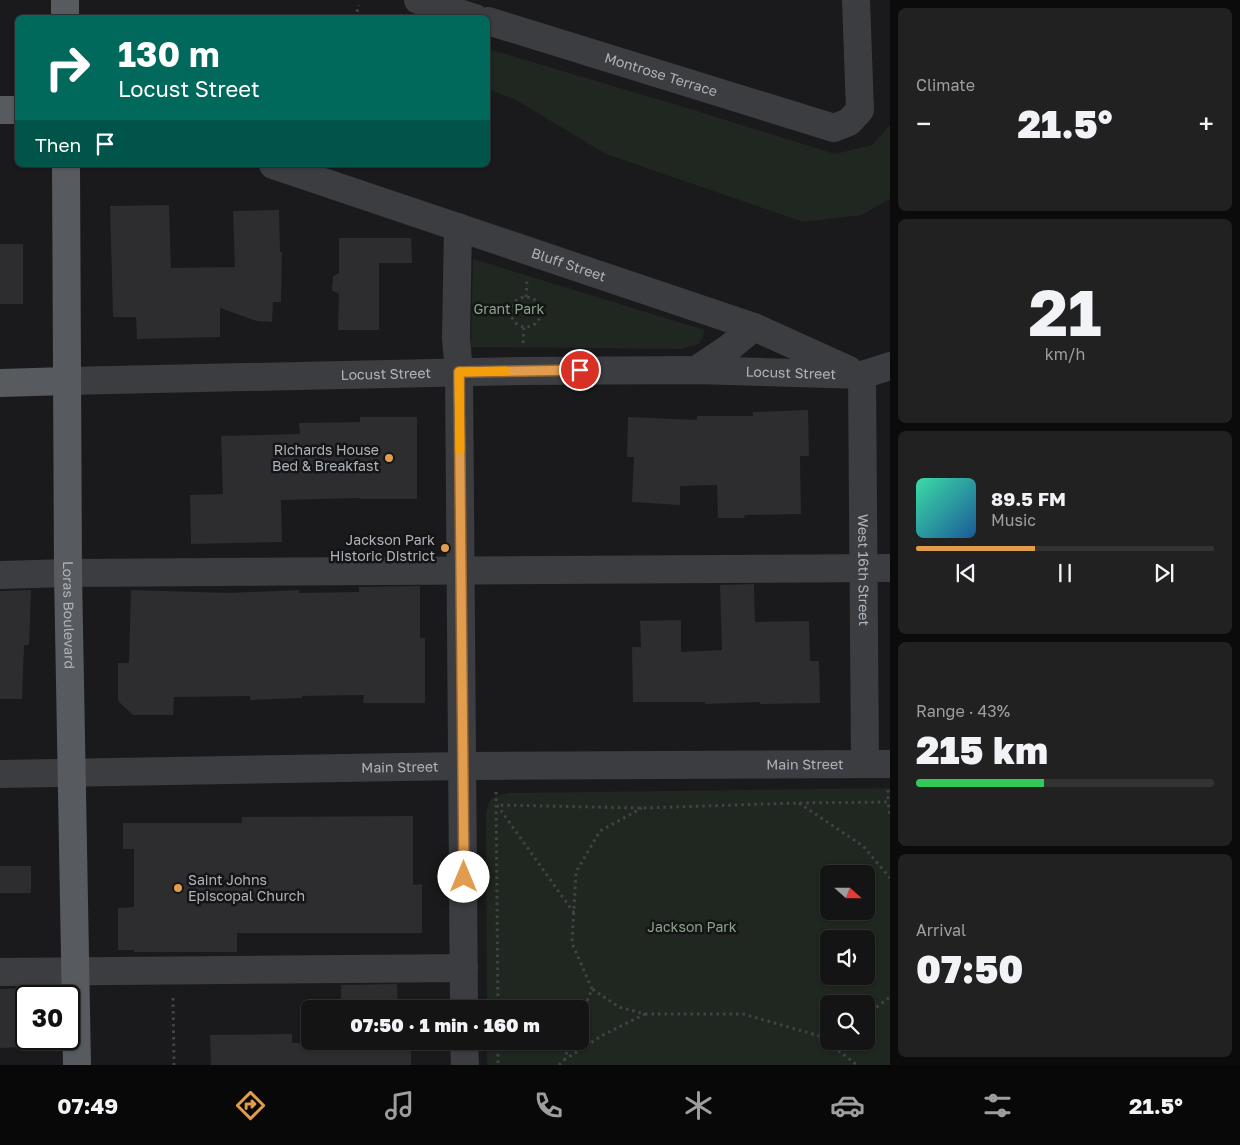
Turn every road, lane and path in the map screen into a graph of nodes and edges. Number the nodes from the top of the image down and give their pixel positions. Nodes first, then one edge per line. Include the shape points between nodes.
1 (65, 0) edge
2 (418, 0) edge
3 (856, 0) edge
4 (359, 5) dead end
5 (65, 15) edge
6 (356, 15) edge
7 (466, 15) edge
8 (490, 22) edge
9 (0, 110) edge
10 (15, 110) edge
11 (66, 167) edge
12 (279, 167) edge
13 (458, 227) junction
14 (531, 297) joint
15 (754, 327) junction
16 (890, 366) edge
17 (696, 370) junction
18 (459, 372) junction
19 (862, 376) junction
20 (67, 381) junction
21 (0, 383) edge
22 (863, 567) junction
23 (890, 568) edge
24 (461, 572) junction
25 (68, 573) junction
26 (0, 575) edge
27 (877, 764) edge
28 (463, 766) junction
29 (71, 773) junction
30 (0, 774) edge
31 (798, 803) junction
32 (497, 805) junction
33 (642, 808) junction
34 (890, 815) edge
35 (890, 878) edge
36 (574, 913) junction
37 (464, 968) junction
38 (76, 971) junction
39 (173, 971) junction
40 (0, 972) edge
41 (592, 989) junction
42 (890, 997) edge
43 (464, 1000) edge
44 (498, 1000) edge
45 (588, 1000) edge
46 (875, 1008) edge
47 (645, 1014) junction
48 (820, 1036) edge
49 (464, 1050) edge
50 (498, 1050) edge
51 (568, 1050) edge
52 (838, 1050) edge
53 (564, 1060) junction
54 (77, 1065) edge
55 (174, 1065) edge
56 (464, 1065) edge
57 (498, 1065) edge
58 (559, 1065) edge
59 (856, 1065) edge

1 - 5 main road
2 - 7 street
3 - 8 street, Montrose Terrace via 860,110 850,122 834,128
4 - 6 path
9 - 10 main road
11 - 20 main road, Loras Boulevard
12 - 13 street, Bluff Street
13 - 15 street, Bluff Street
13 - 18 street via 456,338
14 - 14 path via 539,304 541,314 533,325 524,326 515,322 511,309 520,298
15 - 17 street
15 - 19 street, Bluff Street
16 - 19 street
17 - 18 street, Locust Street
17 - 19 street, Locust Street
18 - 20 street, Locust Street
18 - 24 street
19 - 22 street, West 16th Street
20 - 21 main road, Locust Street
20 - 25 main road, Loras Boulevard
22 - 23 street
22 - 24 street
22 - 27 street, West 16th Street
24 - 25 street
24 - 28 street
25 - 26 street
25 - 29 main road, Loras Boulevard
27 - 28 street, Main Street
28 - 29 street, Main Street
28 - 37 street
29 - 30 street, Main Street
29 - 38 main road, Loras Boulevard
31 - 33 path
31 - 34 path via 888,802
31 - 35 path via 863,846
32 - 33 path
32 - 36 path
32 - 44 path
33 - 36 path via 600,831 576,872
36 - 41 path via 572,943
37 - 39 street
37 - 43 street
38 - 39 street
38 - 40 street
38 - 54 main road, Loras Boulevard
39 - 55 path
41 - 45 path
41 - 47 path via 619,1007
42 - 46 path
47 - 48 path via 743,1014
47 - 53 path via 602,1035
49 - 56 street
50 - 57 path
51 - 53 path
52 - 59 path
53 - 58 path

